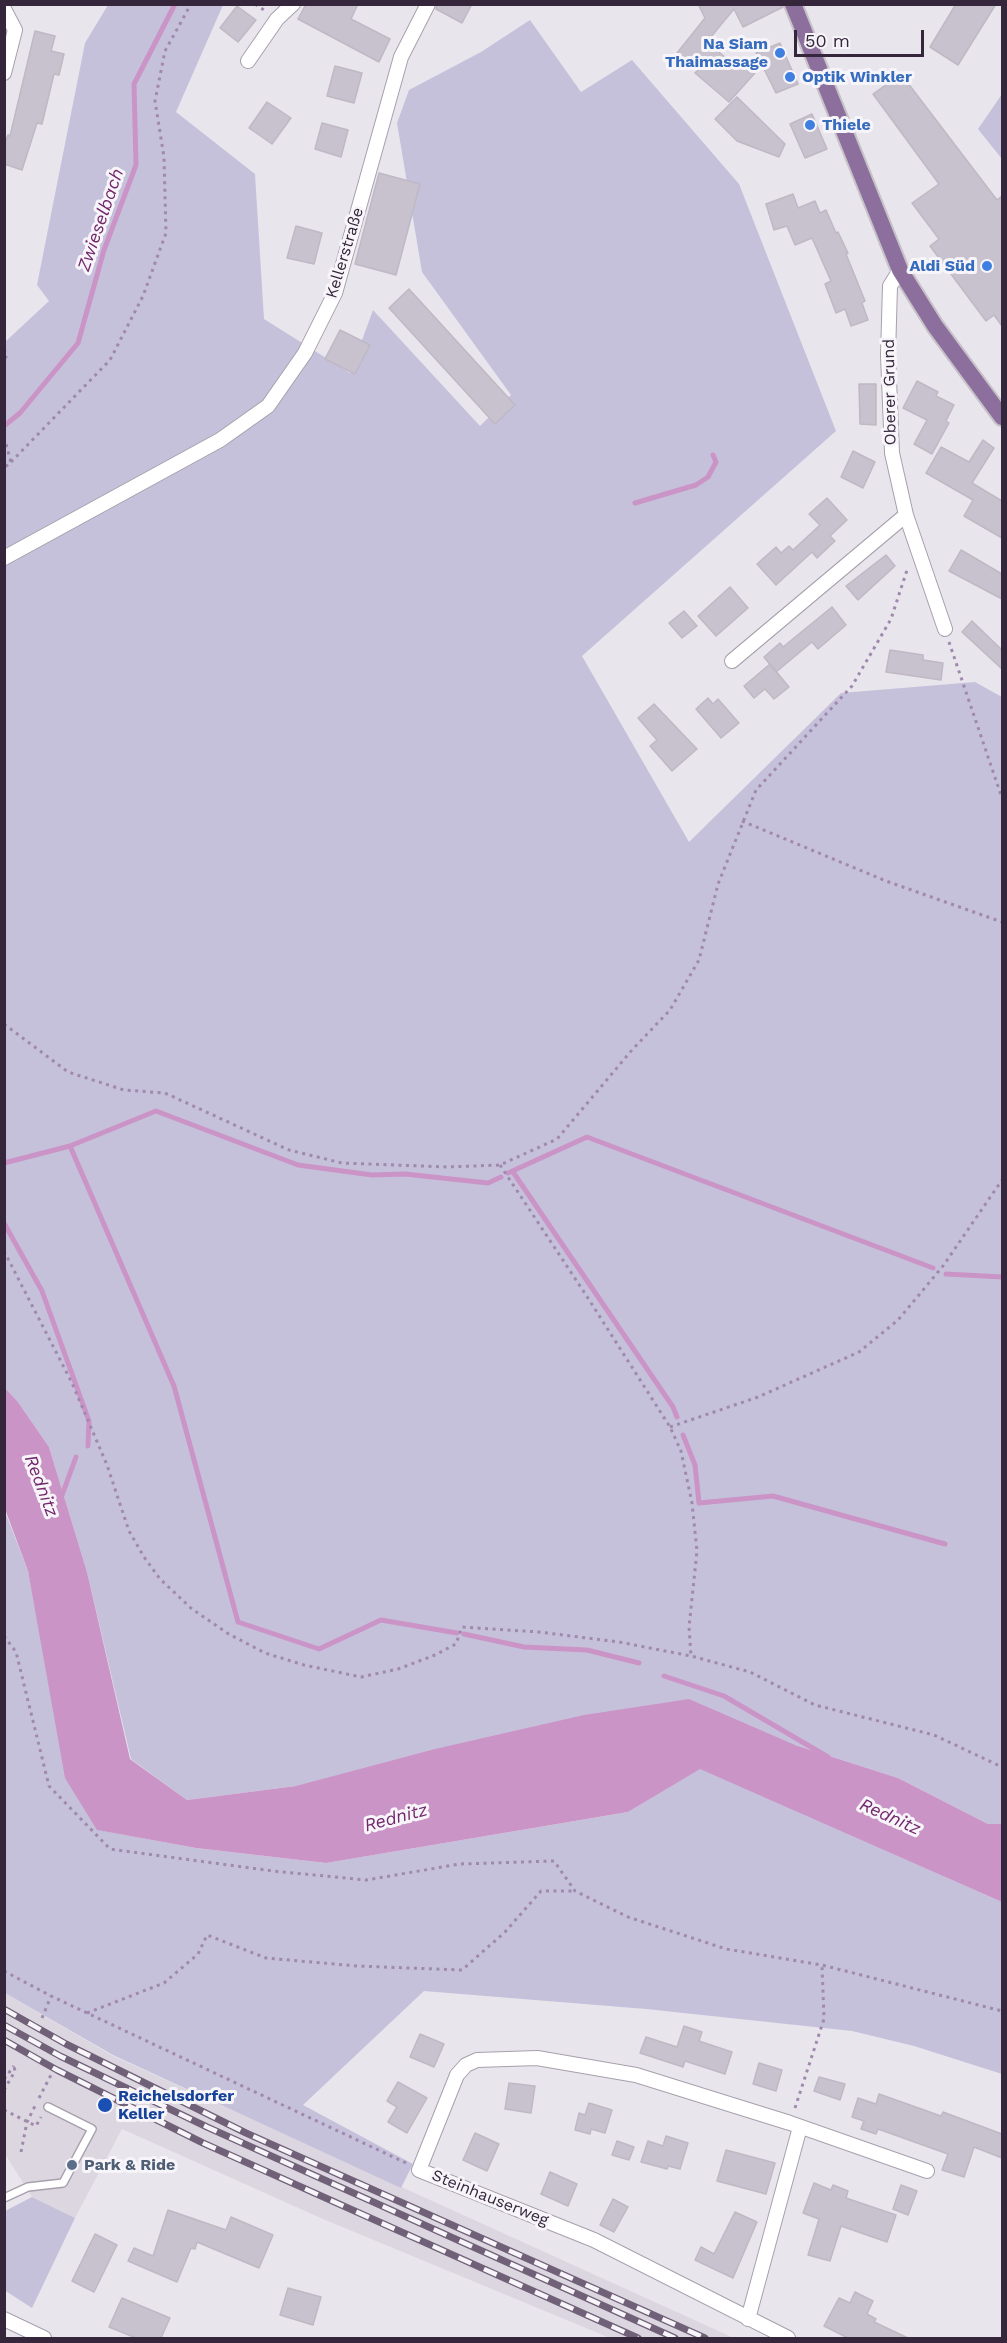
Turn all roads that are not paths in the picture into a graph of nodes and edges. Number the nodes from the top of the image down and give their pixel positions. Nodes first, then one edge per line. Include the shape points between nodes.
1 (293, 4) edge
2 (428, 4) edge
3 (793, 4) edge
4 (4, 9) edge
5 (248, 61) dead end
6 (4, 73) edge
7 (900, 270) junction
8 (1002, 417) edge
9 (906, 515) junction
10 (4, 558) edge
11 (945, 629) road end
12 (732, 661) dead end
13 (48, 2107) road end
14 (795, 2125) junction
15 (927, 2172) dead end
16 (4, 2198) edge
17 (4, 2319) edge
18 (748, 2319) junction
19 (44, 2338) edge
20 (788, 2338) edge

1 - 5 street via 277,19
2 - 10 street, Kellerstraße via 402,57 335,293 305,353 268,406 220,440
3 - 7 main road
4 - 6 street via 15,30
7 - 8 main road via 934,326
7 - 9 street, Oberer Grund via 890,286 888,354 892,453
9 - 11 street, Oberer Grund
9 - 12 street
13 - 16 lane via 92,2129 63,2183 28,2187
14 - 15 street, Steinhauserweg
14 - 18 street
14 - 18 street, Steinhauserweg via 636,2074 537,2058 477,2060 457,2074 419,2170 594,2240
17 - 19 street
18 - 20 street, Steinhauserweg

